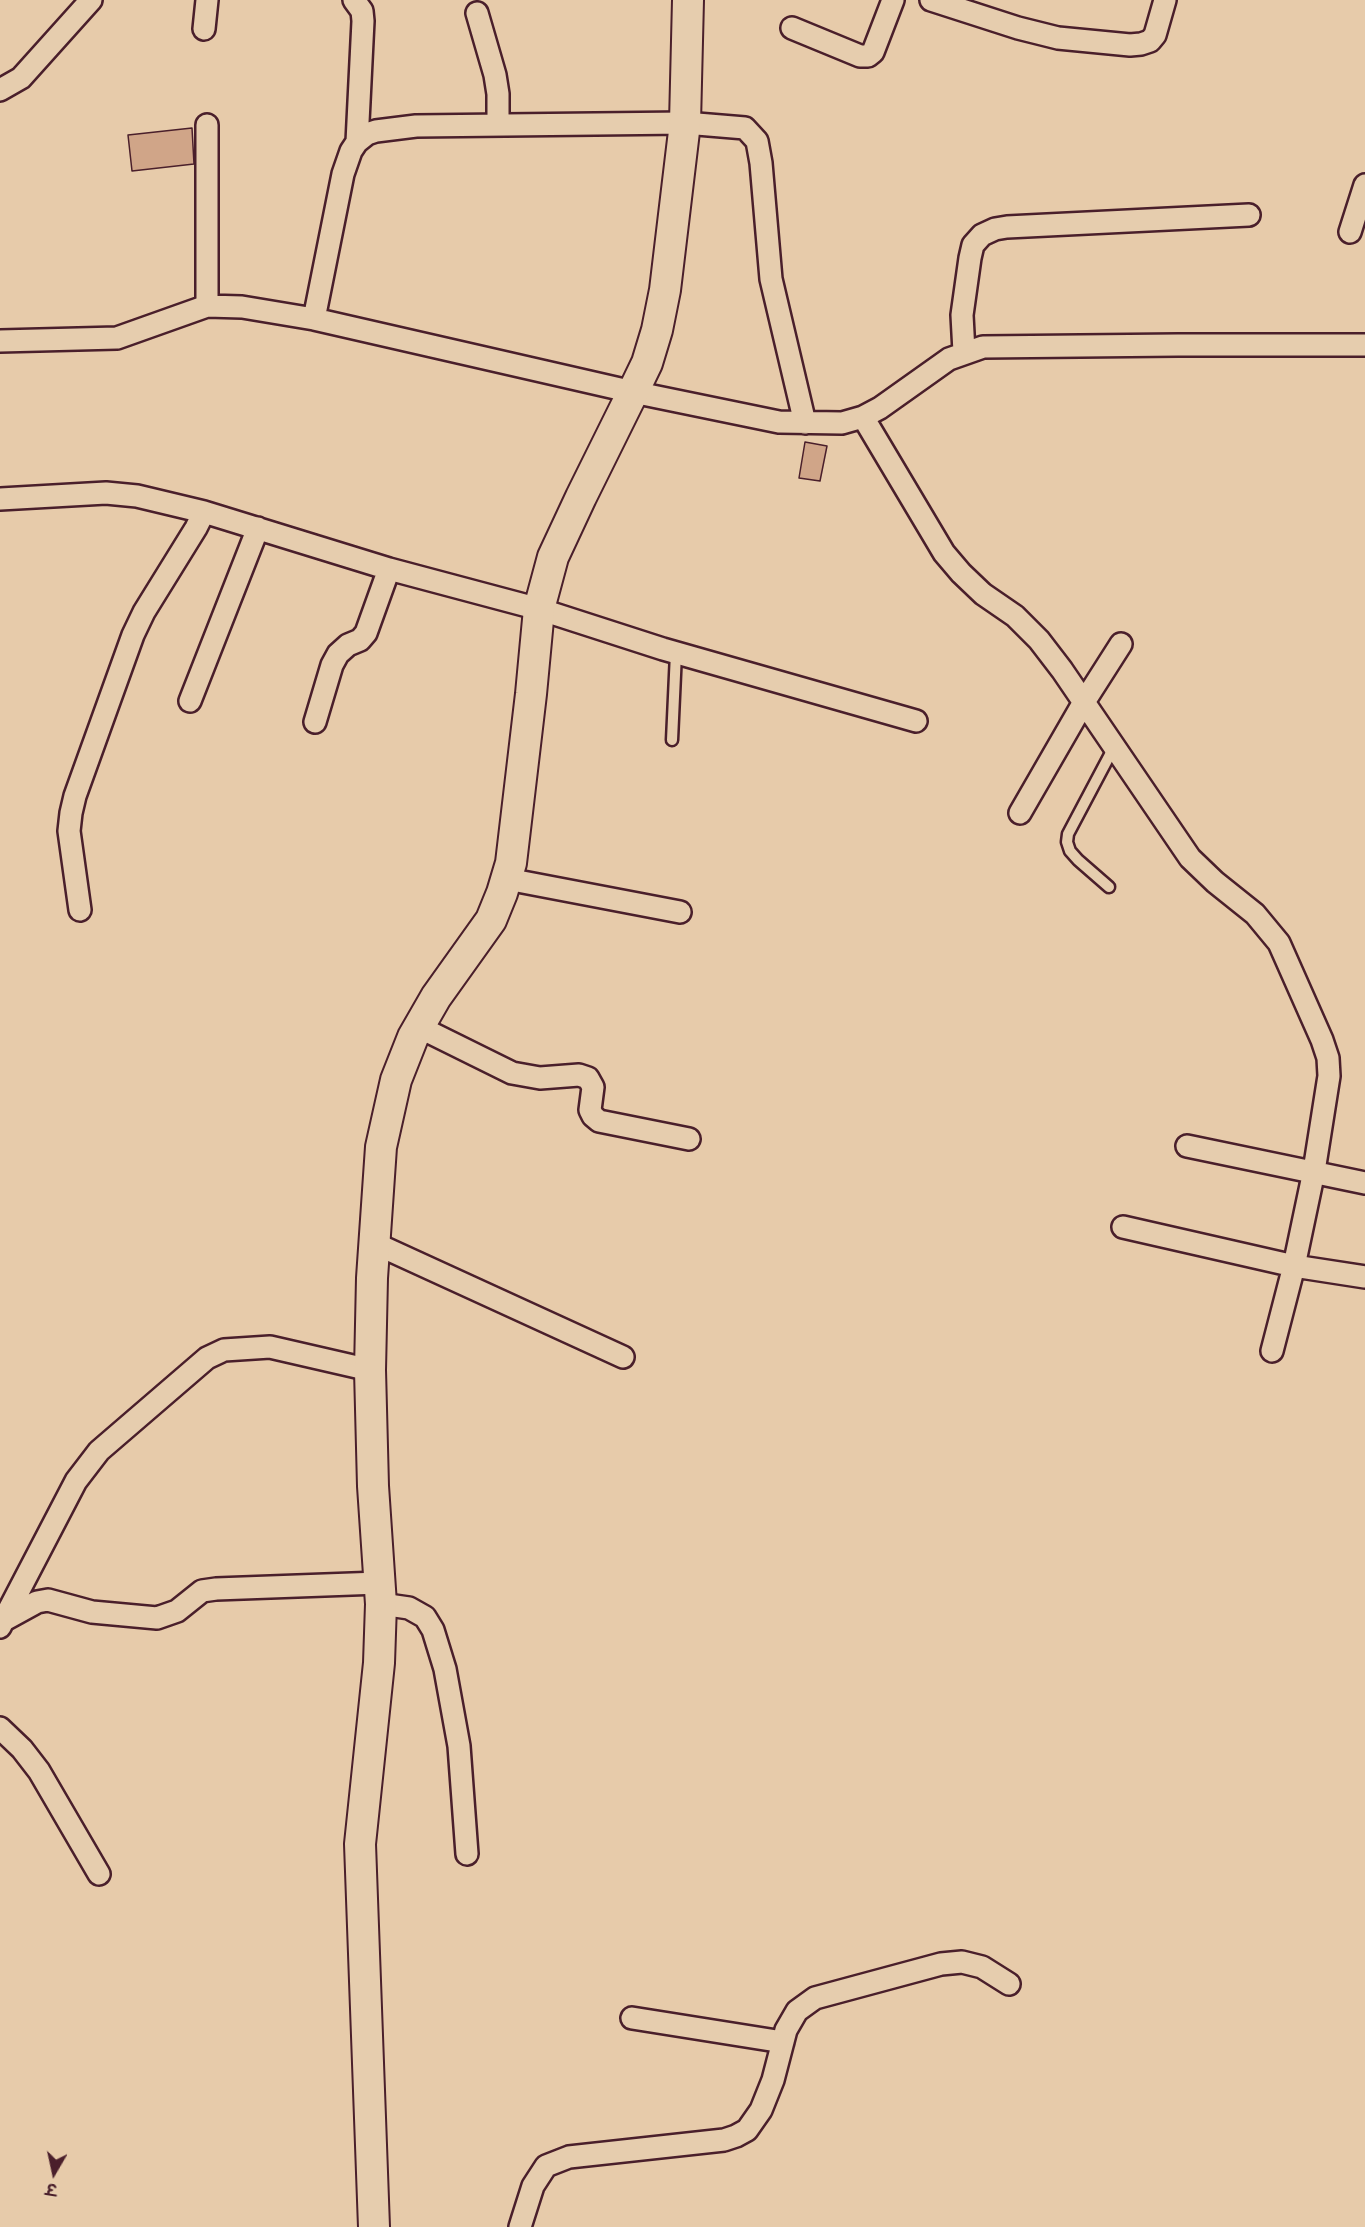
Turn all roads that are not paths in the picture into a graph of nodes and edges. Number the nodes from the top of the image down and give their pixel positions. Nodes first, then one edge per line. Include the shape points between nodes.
1 (91, 0) edge
2 (207, 0) edge
3 (354, 0) edge
4 (688, 0) edge
5 (893, 0) edge
6 (931, 0) edge
7 (1165, 0) edge
8 (477, 13) dead end
9 (792, 28) dead end
10 (204, 29) dead end
11 (0, 90) edge
12 (684, 123) junction
13 (207, 125) dead end
14 (498, 125) junction
15 (357, 142) junction
16 (1365, 185) edge
17 (1250, 215) dead end
18 (1350, 232) dead end
19 (207, 306) junction
20 (314, 319) junction
21 (0, 341) edge
22 (1365, 345) edge
23 (964, 352) junction
24 (633, 392) junction
25 (863, 417) junction
26 (805, 423) junction
27 (0, 499) edge
28 (204, 512) junction
29 (258, 528) junction
30 (388, 569) junction
31 (539, 609) junction
32 (1121, 644) dead end
33 (676, 653) junction
34 (190, 702) dead end
35 (1084, 702) junction
36 (916, 721) dead end
37 (315, 722) dead end
38 (672, 740) dead end
39 (1114, 747) junction
40 (1020, 813) dead end
41 (507, 879) junction
42 (1109, 887) dead end
43 (80, 910) dead end
44 (680, 912) dead end
45 (419, 1027) junction
46 (689, 1139) dead end
47 (1187, 1146) dead end
48 (1314, 1171) junction
49 (1365, 1183) edge
50 (1124, 1227) dead end
51 (374, 1243) junction
52 (1294, 1266) junction
53 (1365, 1277) edge
54 (1272, 1351) dead end
55 (623, 1357) dead end
56 (370, 1370) junction
57 (380, 1593) junction
58 (3, 1623) edge
59 (0, 1728) edge
60 (467, 1854) dead end
61 (99, 1874) dead end
62 (1009, 1984) dead end
63 (632, 2018) dead end
64 (783, 2042) junction
65 (374, 2227) edge
66 (520, 2227) edge

1 - 11 street via 21,78
2 - 10 street
3 - 15 street via 362,11 363,21
4 - 12 street
5 - 9 street via 868,56
6 - 7 street via 1058,38 1130,45 1150,41 1155,35
8 - 14 street via 495,75
12 - 14 street
12 - 24 street via 665,290 647,363
12 - 26 street via 745,128 757,141 771,279
13 - 19 street
14 - 15 street via 387,129 367,134
15 - 20 street via 343,174
16 - 18 street
17 - 23 street via 1007,227 982,235 970,258 962,315
19 - 20 street via 242,307
19 - 21 street via 117,338
20 - 24 street
22 - 23 street via 983,347
23 - 25 street
24 - 26 street via 779,422
24 - 31 street via 553,557
25 - 26 street via 842,423
25 - 35 street via 944,553 983,594 1015,616 1038,640
27 - 28 street via 106,493
28 - 29 street
28 - 43 street via 133,635 75,796 69,831
29 - 30 street
29 - 34 street
30 - 31 street
30 - 37 street via 366,633 343,650 332,665
31 - 33 street
31 - 41 street
32 - 35 street
33 - 36 street
33 - 38 lane
35 - 39 street
35 - 40 street
39 - 42 lane via 1067,842 1070,851
39 - 48 street via 1190,858 1255,914 1279,943 1328,1058 1329,1076
41 - 44 street
41 - 45 street via 491,920
45 - 46 street via 512,1073 540,1078 588,1078 593,1087 590,1110 599,1121
45 - 51 street via 396,1080 381,1147
47 - 48 street
48 - 49 street
48 - 52 street
50 - 52 street
51 - 55 street
51 - 56 street
52 - 53 street
52 - 54 street
56 - 57 street
56 - 58 street via 270,1347 224,1350 207,1358 99,1451 65,1501
57 - 58 street via 216,1589 202,1592 177,1611 157,1618 93,1612 48,1600 37,1602
57 - 60 street via 425,1617 446,1669 459,1746
57 - 65 street via 379,1663 360,1844
59 - 61 street via 39,1771
62 - 64 street via 982,1967 962,1962 941,1964 815,1998 797,2012
63 - 64 street
64 - 66 street via 761,2110 747,2130 724,2140 569,2157 546,2166 533,2186

